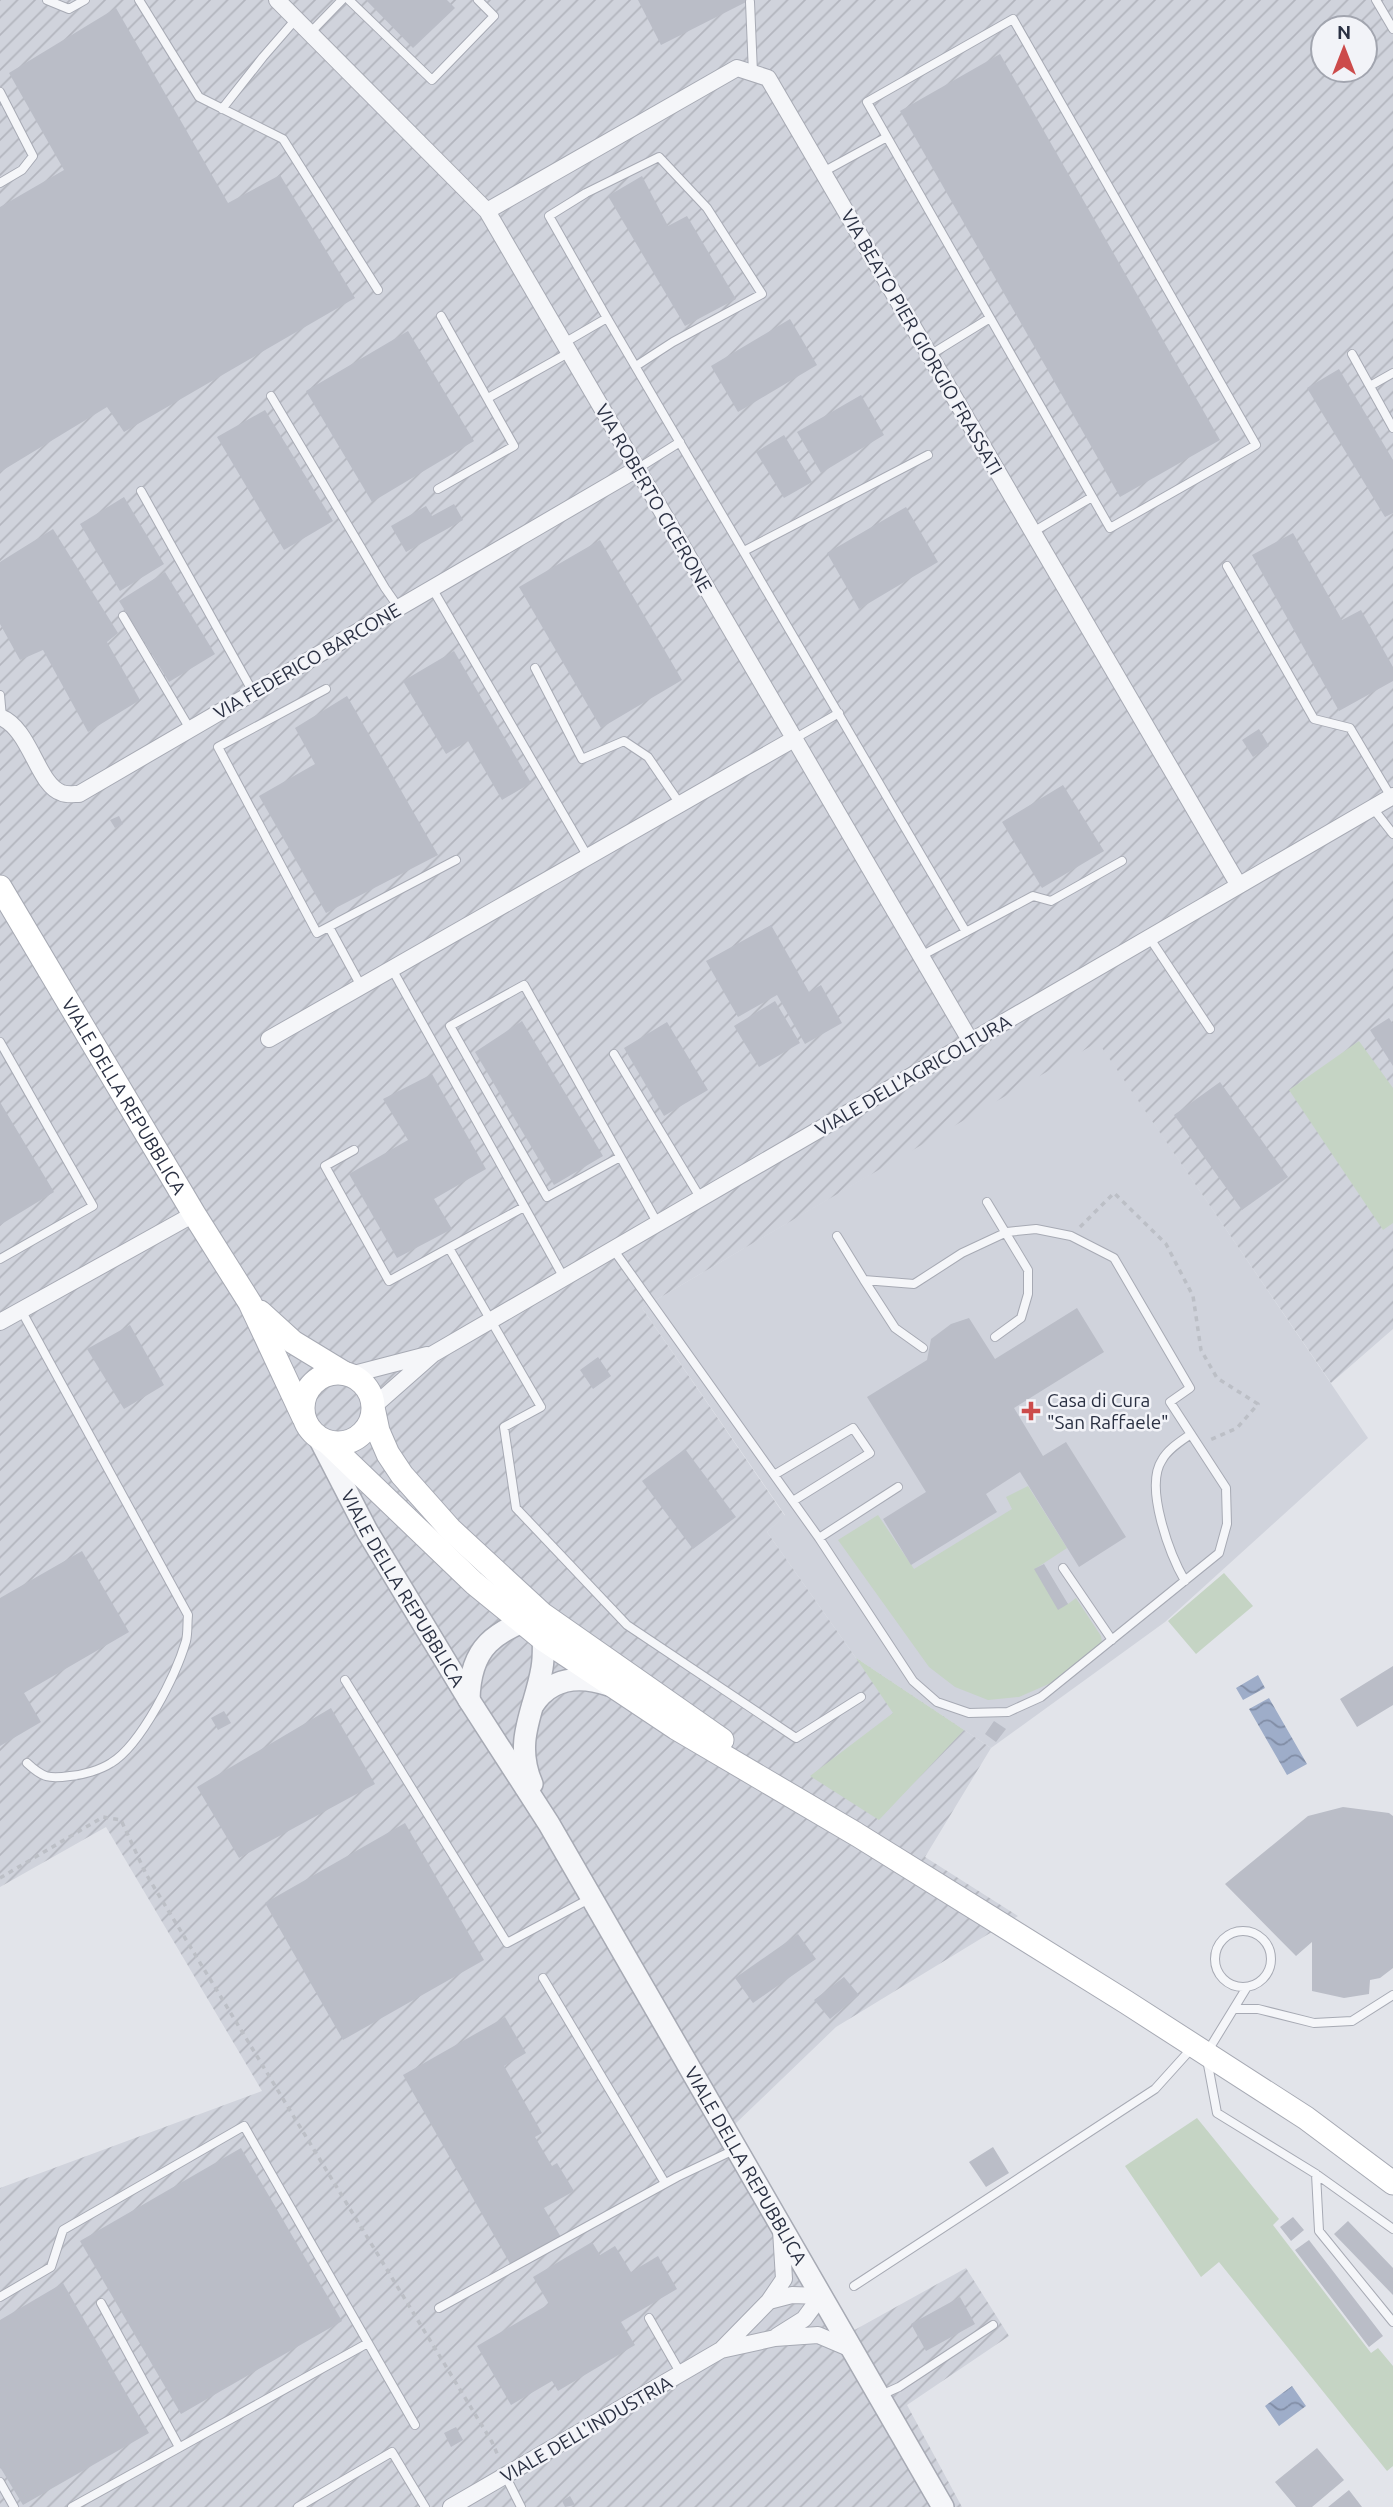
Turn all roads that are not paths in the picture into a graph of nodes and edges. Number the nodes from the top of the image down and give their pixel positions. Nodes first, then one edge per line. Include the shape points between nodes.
1 (47, 0) edge
2 (85, 0) edge
3 (139, 0) edge
4 (277, 0) edge
5 (342, 0) edge
6 (349, 0) edge
7 (478, 0) edge
8 (1376, 0) edge
9 (750, 2) dead end
10 (296, 19) junction
11 (1393, 29) edge
12 (310, 33) junction
13 (753, 73) junction
14 (0, 92) edge
15 (222, 109) junction
16 (887, 137) junction
17 (823, 172) junction
18 (0, 183) edge
19 (487, 211) junction
20 (378, 290) dead end
21 (441, 316) dead end
22 (607, 318) junction
23 (990, 318) junction
24 (567, 347) junction
25 (1352, 354) dead end
26 (930, 355) junction
27 (636, 366) junction
28 (1393, 373) edge
29 (1370, 386) junction
30 (271, 396) dead end
31 (488, 398) junction
32 (1393, 428) edge
33 (680, 442) junction
34 (928, 455) dead end
35 (638, 469) junction
36 (438, 489) dead end
37 (141, 491) dead end
38 (1092, 497) junction
39 (1033, 532) junction
40 (744, 551) junction
41 (1227, 566) dead end
42 (432, 588) junction
43 (399, 608) junction
44 (123, 616) dead end
45 (535, 668) dead end
46 (326, 689) dead end
47 (253, 692) junction
48 (0, 695) edge
49 (839, 713) junction
50 (1, 717) edge
51 (190, 729) junction
52 (794, 739) junction
53 (1392, 796) edge
54 (680, 804) junction
55 (1372, 807) junction
56 (1393, 834) edge
57 (587, 857) junction
58 (456, 860) dead end
59 (1122, 861) dead end
60 (1238, 884) junction
61 (0, 887) edge
62 (329, 927) junction
63 (966, 932) junction
64 (1149, 937) junction
65 (921, 956) junction
66 (392, 969) junction
67 (361, 986) junction
68 (1210, 1029) dead end
69 (269, 1039) dead end
70 (0, 1042) edge
71 (971, 1042) junction
72 (614, 1054) dead end
73 (354, 1150) dead end
74 (620, 1157) junction
75 (701, 1199) junction
76 (987, 1202) dead end
77 (524, 1207) junction
78 (194, 1214) junction
79 (658, 1224) junction
80 (1007, 1232) junction
81 (836, 1236) dead end
82 (449, 1248) junction
83 (613, 1250) junction
84 (0, 1259) edge
85 (564, 1278) junction
86 (863, 1280) junction
87 (250, 1303) junction
88 (21, 1310) junction
89 (0, 1321) edge
90 (489, 1321) junction
91 (995, 1337) dead end
92 (923, 1348) dead end
93 (433, 1354) junction
94 (347, 1374) junction
95 (374, 1409) junction
96 (303, 1416) junction
97 (1191, 1434) junction
98 (323, 1440) junction
99 (774, 1475) junction
100 (898, 1487) dead end
101 (793, 1501) junction
102 (819, 1538) junction
103 (1063, 1568) dead end
104 (1185, 1581) junction
105 (531, 1618) junction
106 (544, 1640) junction
107 (1112, 1640) junction
108 (345, 1680) dead end
109 (610, 1685) junction
110 (860, 1697) dead end
111 (469, 1700) junction
112 (528, 1713) junction
113 (27, 1763) dead end
114 (549, 1824) junction
115 (856, 1834) junction
116 (591, 1898) junction
117 (543, 1978) dead end
118 (1247, 1987) junction
119 (1393, 1995) edge
120 (1235, 2009) junction
121 (1200, 2050) junction
122 (1306, 2118) junction
123 (736, 2149) junction
124 (1393, 2162) edge
125 (1317, 2174) junction
126 (665, 2183) junction
127 (1393, 2183) edge
128 (781, 2228) junction
129 (1393, 2229) edge
130 (853, 2286) dead end
131 (821, 2296) junction
132 (0, 2297) edge
133 (769, 2301) junction
134 (101, 2302) dead end
135 (439, 2308) dead end
136 (649, 2318) dead end
137 (1393, 2322) edge
138 (993, 2325) dead end
139 (775, 2338) junction
140 (368, 2343) junction
141 (851, 2349) junction
142 (721, 2350) junction
143 (681, 2374) junction
144 (878, 2396) junction
145 (415, 2425) dead end
146 (179, 2447) junction
147 (505, 2475) junction
148 (0, 2482) edge
149 (938, 2505) edge
150 (14, 2507) edge
151 (72, 2507) edge
152 (298, 2507) edge
153 (425, 2507) edge
154 (451, 2507) edge
155 (522, 2507) edge

1 - 2 lane via 69,9
3 - 15 lane via 199,97
4 - 10 street, VIA ROBERTO CICERONE
5 - 12 lane
6 - 7 lane via 432,80 494,16
8 - 11 lane
9 - 13 lane
10 - 12 street, VIA ROBERTO CICERONE
10 - 15 lane
12 - 19 street, VIA ROBERTO CICERONE
13 - 17 street, VIA BEATO PIER GIORGIO FRASSATI via 768,78
13 - 19 street via 737,68
14 - 18 lane via 33,156 22,170
15 - 20 lane via 283,139
16 - 17 lane
16 - 23 lane
16 - 38 lane via 867,102 1013,19 1256,445 1110,528
17 - 26 street, VIA BEATO PIER GIORGIO FRASSATI
19 - 24 street, VIA ROBERTO CICERONE
21 - 31 lane
22 - 24 lane
22 - 27 lane
22 - 27 lane via 549,216 659,157 707,208 762,294
23 - 26 lane
23 - 38 lane
24 - 31 lane
24 - 35 street, VIA ROBERTO CICERONE
25 - 29 lane
26 - 39 street, VIA BEATO PIER GIORGIO FRASSATI
27 - 33 lane
28 - 29 lane
29 - 32 lane
30 - 43 lane
31 - 36 lane via 514,446
33 - 35 lane
33 - 40 lane
34 - 40 lane
35 - 42 street, VIA FEDERICO BARCONE
35 - 52 street, VIA ROBERTO CICERONE
37 - 47 lane
38 - 39 lane
39 - 60 street, VIA BEATO PIER GIORGIO FRASSATI
40 - 49 lane
41 - 53 lane via 1314,719 1350,728
42 - 43 street, VIA FEDERICO BARCONE
42 - 57 lane
43 - 47 street, VIA FEDERICO BARCONE
44 - 51 lane
45 - 54 lane via 582,759 624,741 648,757
46 - 62 lane via 218,747 317,933
47 - 51 street, VIA FEDERICO BARCONE
48 - 50 lane
49 - 52 lane
49 - 63 lane
50 - 51 street, VIA FEDERICO BARCONE via 14,726 50,785 62,793 79,794
52 - 54 street
52 - 65 street, VIA ROBERTO CICERONE
53 - 55 street, VIALE DELL'AGRICOLTURA
54 - 57 street
55 - 56 lane
55 - 60 street, VIALE DELL'AGRICOLTURA
57 - 66 street
58 - 62 lane
59 - 63 lane via 1051,901 1033,896
60 - 64 street, VIALE DELL'AGRICOLTURA
61 - 78 main road, VIALE DELLA REPUBBLICA
62 - 67 lane
63 - 65 lane
64 - 68 lane
64 - 71 street, VIALE DELL'AGRICOLTURA
65 - 71 street, VIA ROBERTO CICERONE
66 - 67 street
66 - 77 lane
67 - 69 street
70 - 84 lane via 93,1206
71 - 75 street, VIALE DELL'AGRICOLTURA
72 - 75 lane
73 - 82 lane via 325,1166 389,1281
74 - 74 lane via 524,985 450,1026 547,1198
74 - 79 lane
75 - 79 street, VIALE DELL'AGRICOLTURA
76 - 80 lane
77 - 82 lane
77 - 85 lane
78 - 87 main road, VIALE DELLA REPUBBLICA
78 - 88 street
79 - 83 street, VIALE DELL'AGRICOLTURA
80 - 86 lane via 962,1253 914,1284
80 - 91 lane via 1028,1270 1028,1294 1021,1318
80 - 97 lane via 1036,1229 1071,1236 1114,1258 1190,1388 1170,1402
81 - 86 lane
82 - 90 lane
83 - 85 street, VIALE DELL'AGRICOLTURA
83 - 99 lane
85 - 90 street, VIALE DELL'AGRICOLTURA
86 - 92 lane via 895,1328
87 - 94 main road, VIALE DELLA REPUBBLICA via 293,1342
87 - 96 main road, VIALE DELLA REPUBBLICA
88 - 89 street
88 - 113 lane via 188,1615 187,1638 174,1675 138,1735 111,1763 57,1778 40,1776
90 - 93 street, VIALE DELL'AGRICOLTURA
90 - 110 lane via 541,1406 504,1427 516,1508 627,1625 796,1738
93 - 94 street, VIALE DELL'AGRICOLTURA
93 - 95 street, VIALE DELL'AGRICOLTURA
94 - 95 main road via 364,1383
94 - 96 main road via 333,1373 313,1383 306,1393
95 - 98 main road via 371,1422 358,1438 338,1444
95 - 105 main road via 378,1431 402,1475
96 - 98 main road
97 - 104 lane via 1161,1460 1155,1480 1157,1504
97 - 104 lane via 1226,1488 1227,1524 1219,1553
98 - 105 main road via 474,1583
98 - 111 street, VIALE DELLA REPUBBLICA via 367,1531
99 - 101 lane
99 - 101 lane via 853,1428 870,1453
100 - 102 lane
101 - 102 lane
102 - 107 lane via 913,1681 937,1702 969,1713 1008,1712 1041,1697
103 - 107 lane
104 - 107 lane
105 - 106 main road
105 - 111 street, VIALE DELLA REPUBBLICA via 503,1629 488,1643 474,1663
105 - 115 main road
106 - 109 main road
106 - 112 street, VIALE DELLA REPUBBLICA via 539,1684
108 - 116 lane via 508,1943
109 - 112 street via 591,1679 560,1681 538,1698
109 - 115 main road
111 - 114 street, VIALE DELLA REPUBBLICA
112 - 114 street, VIALE DELLA REPUBBLICA via 523,1758
114 - 116 street, VIALE DELLA REPUBBLICA
115 - 121 main road
116 - 123 street, VIALE DELLA REPUBBLICA
117 - 126 lane
118 - 118 lane via 1263,1979 1270,1955 1263,1939 1238,1931 1217,1947 1215,1964 1230,1984
118 - 120 lane
119 - 120 lane via 1352,2021 1314,2024 1258,2009
120 - 121 lane
121 - 122 main road
121 - 125 lane via 1217,2113
121 - 130 lane via 1155,2090
122 - 124 main road
122 - 127 main road
123 - 126 lane
123 - 128 street, VIALE DELLA REPUBBLICA
125 - 129 lane
125 - 137 lane via 1319,2231
126 - 135 lane
128 - 131 street, VIALE DELLA REPUBBLICA
128 - 133 street, VIALE DELL'INDUSTRIA via 784,2279
131 - 133 street via 792,2295
131 - 139 street, VIALE DELL'INDUSTRIA via 804,2319
131 - 141 street, VIALE DELLA REPUBBLICA
132 - 140 lane via 51,2267 63,2230 244,2126
133 - 142 street, VIALE DELL'INDUSTRIA
134 - 146 lane
136 - 143 lane
138 - 144 lane via 900,2387
139 - 141 street, VIALE DELL'INDUSTRIA via 818,2335
139 - 142 street, VIALE DELL'INDUSTRIA
140 - 145 lane
140 - 146 lane
141 - 144 street, VIALE DELLA REPUBBLICA
142 - 143 street, VIALE DELL'INDUSTRIA
143 - 147 street, VIALE DELL'INDUSTRIA
144 - 149 street, VIALE DELLA REPUBBLICA
146 - 151 lane
147 - 154 street, VIALE DELL'INDUSTRIA
147 - 155 lane
148 - 150 lane
152 - 153 lane via 392,2452

